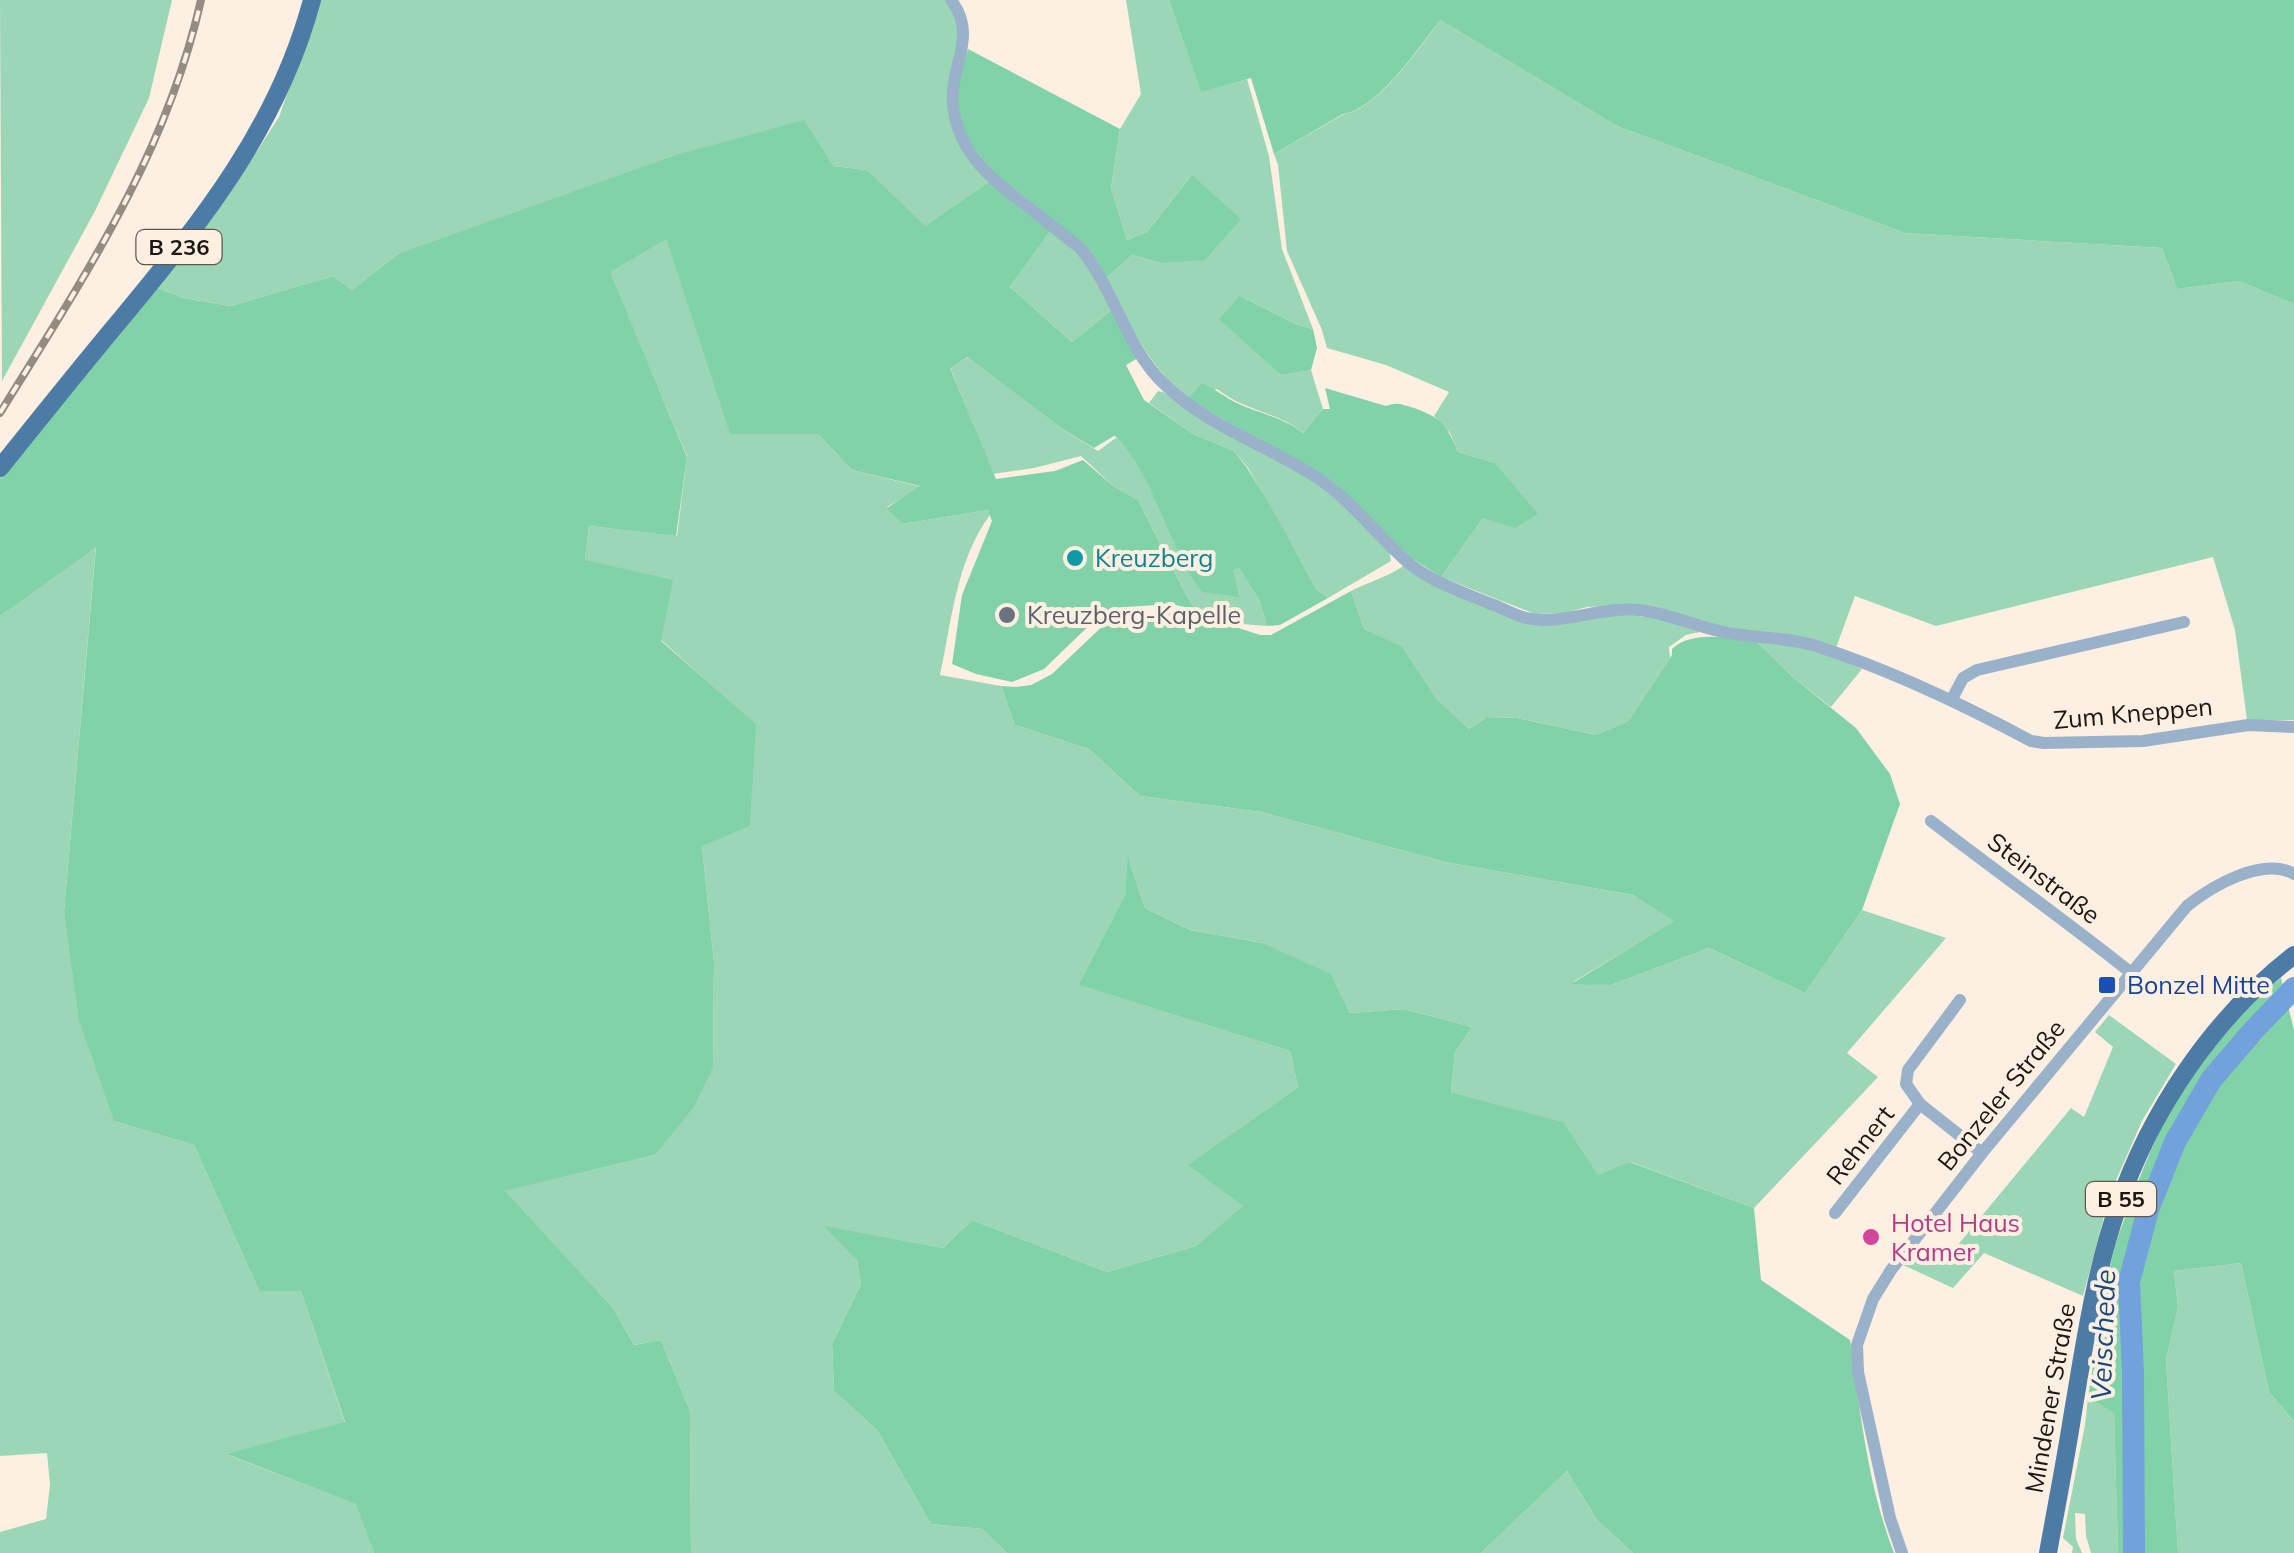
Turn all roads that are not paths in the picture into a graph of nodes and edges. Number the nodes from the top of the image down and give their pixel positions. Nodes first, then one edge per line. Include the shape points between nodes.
1 (312, 0) edge
2 (951, 0) edge
3 (0, 468) edge
4 (2184, 622) dead end
5 (1952, 699) junction
6 (2294, 727) edge
7 (1931, 821) dead end
8 (2294, 874) edge
9 (2294, 954) edge
10 (2130, 972) junction
11 (1960, 1000) dead end
12 (1920, 1104) junction
13 (1982, 1153) junction
14 (1835, 1213) dead end
15 (1902, 1553) edge
16 (2048, 1553) edge

1 - 3 main road, B 236 via 296,56 247,151 164,266
2 - 5 street, Zum Kneppen via 964,30 952,101 972,157 1079,247 1161,381 1222,426 1328,485 1423,573 1528,618 1632,609 1724,632 1789,639
4 - 5 street via 1976,670
5 - 6 street, Zum Kneppen via 2044,744
7 - 10 street, Steinstraße
8 - 10 street, Bonzeler Straße via 2254,871 2204,892
9 - 16 main road, Mindener Straße / B 55 via 2196,1056 2132,1171 2102,1264
10 - 13 street, Bonzeler Straße
11 - 12 street via 1908,1070 1906,1084
12 - 13 street
12 - 14 street, Rehnert
13 - 15 street, Bonzeler Straße via 1890,1270 1857,1345

